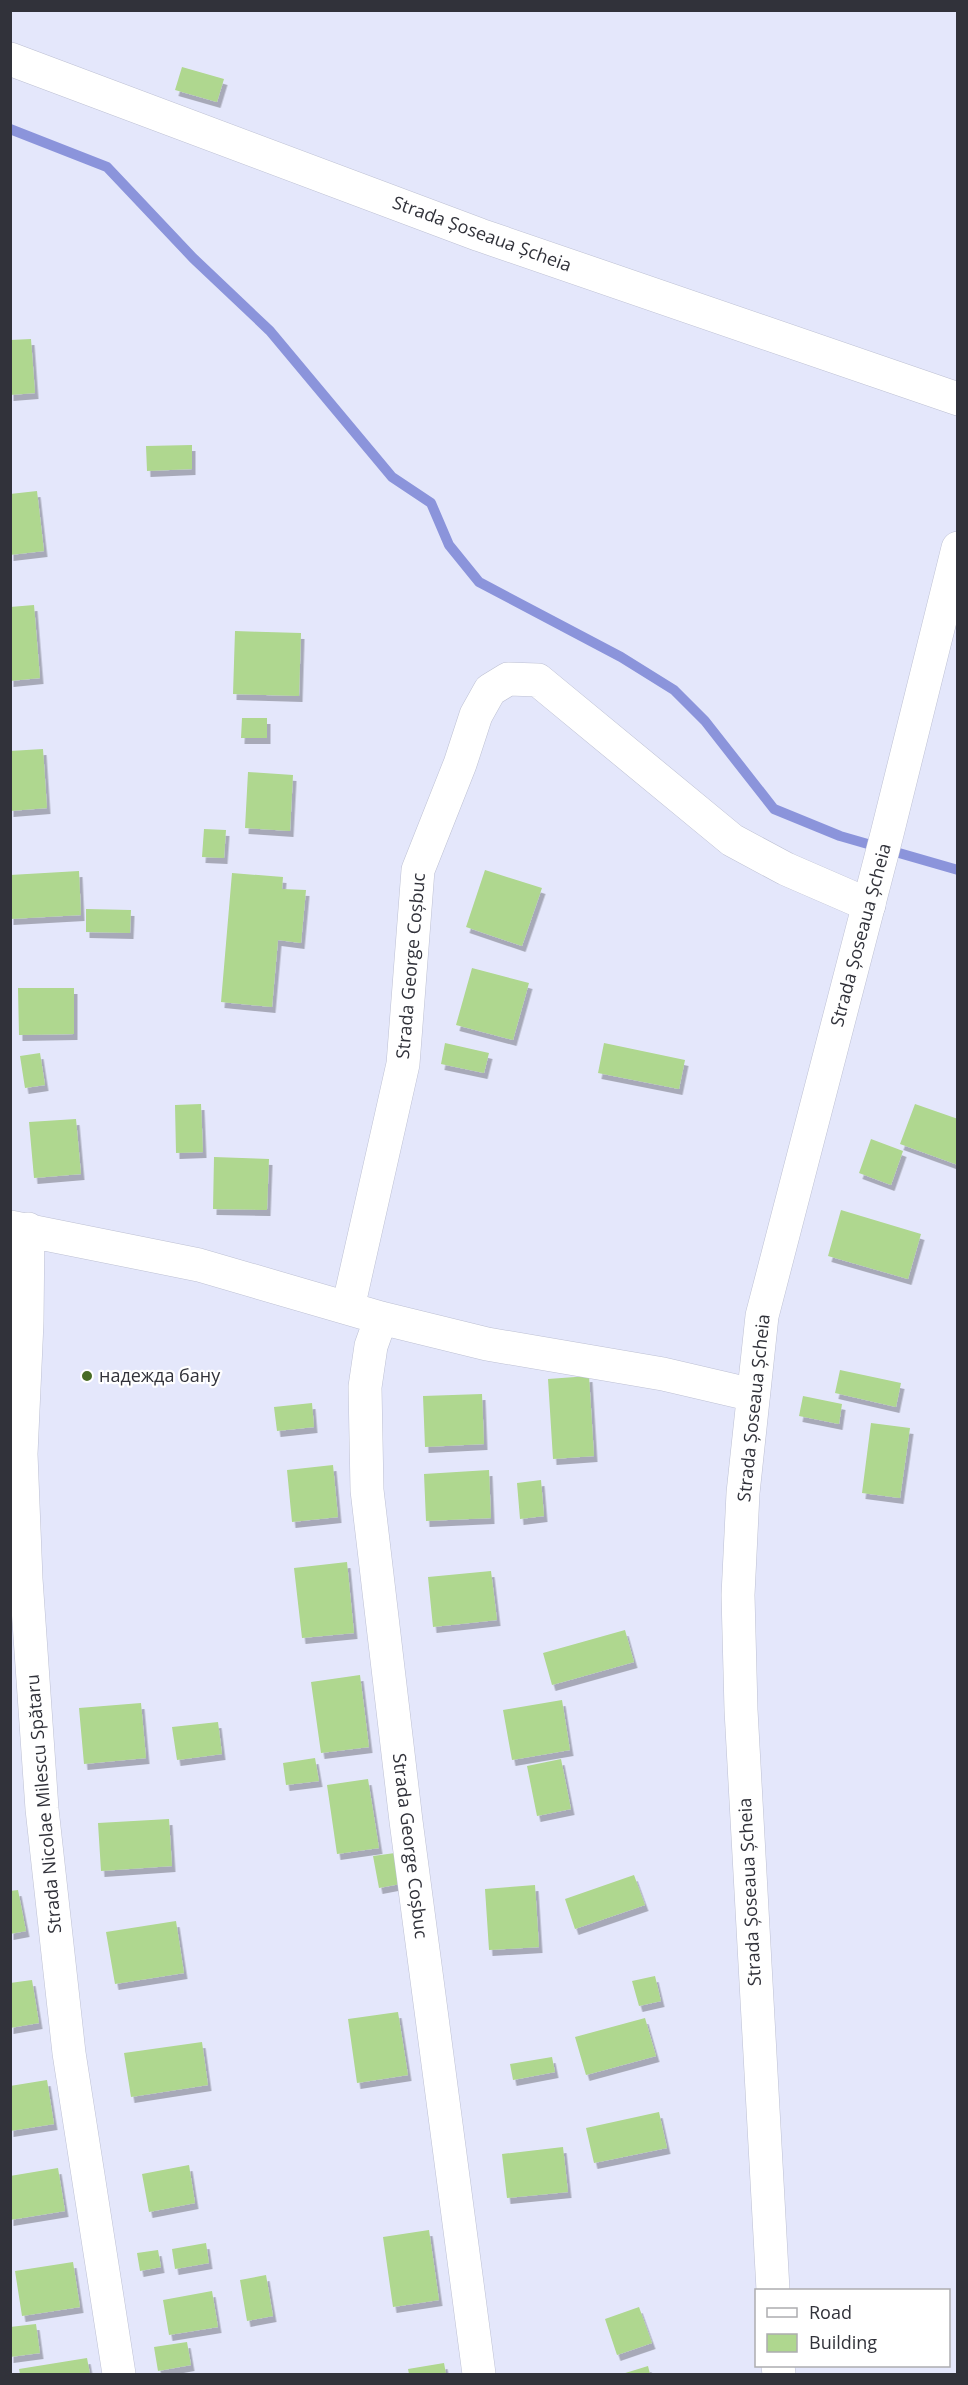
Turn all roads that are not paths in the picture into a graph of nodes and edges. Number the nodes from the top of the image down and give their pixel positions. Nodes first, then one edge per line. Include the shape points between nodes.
1 (10, 59) edge
2 (957, 399) edge
3 (957, 548) edge
4 (872, 892) junction
5 (19, 1228) edge
6 (348, 1308) junction
7 (381, 1318) junction
8 (753, 1395) junction
9 (773, 2289) edge
10 (119, 2374) edge
11 (479, 2374) edge

1 - 2 street, Strada Șoseaua Șcheia via 480,235
3 - 4 street, Strada Șoseaua Șcheia
4 - 6 street, Strada George Coșbuc via 786,869 732,840 538,680 508,679 490,690 476,715 418,870 403,1064
4 - 8 street, Strada Șoseaua Șcheia via 765,1305
5 - 6 street via 199,1265
5 - 10 street, Strada Nicolae Milescu Spătaru via 27,1322 21,1454 42,1809 69,2053
6 - 7 street
7 - 8 street via 487,1344 663,1374
7 - 11 street, Strada George Coșbuc via 371,1346 364,1387 368,1490 406,1821
8 - 9 street, Strada Șoseaua Șcheia via 738,1595

